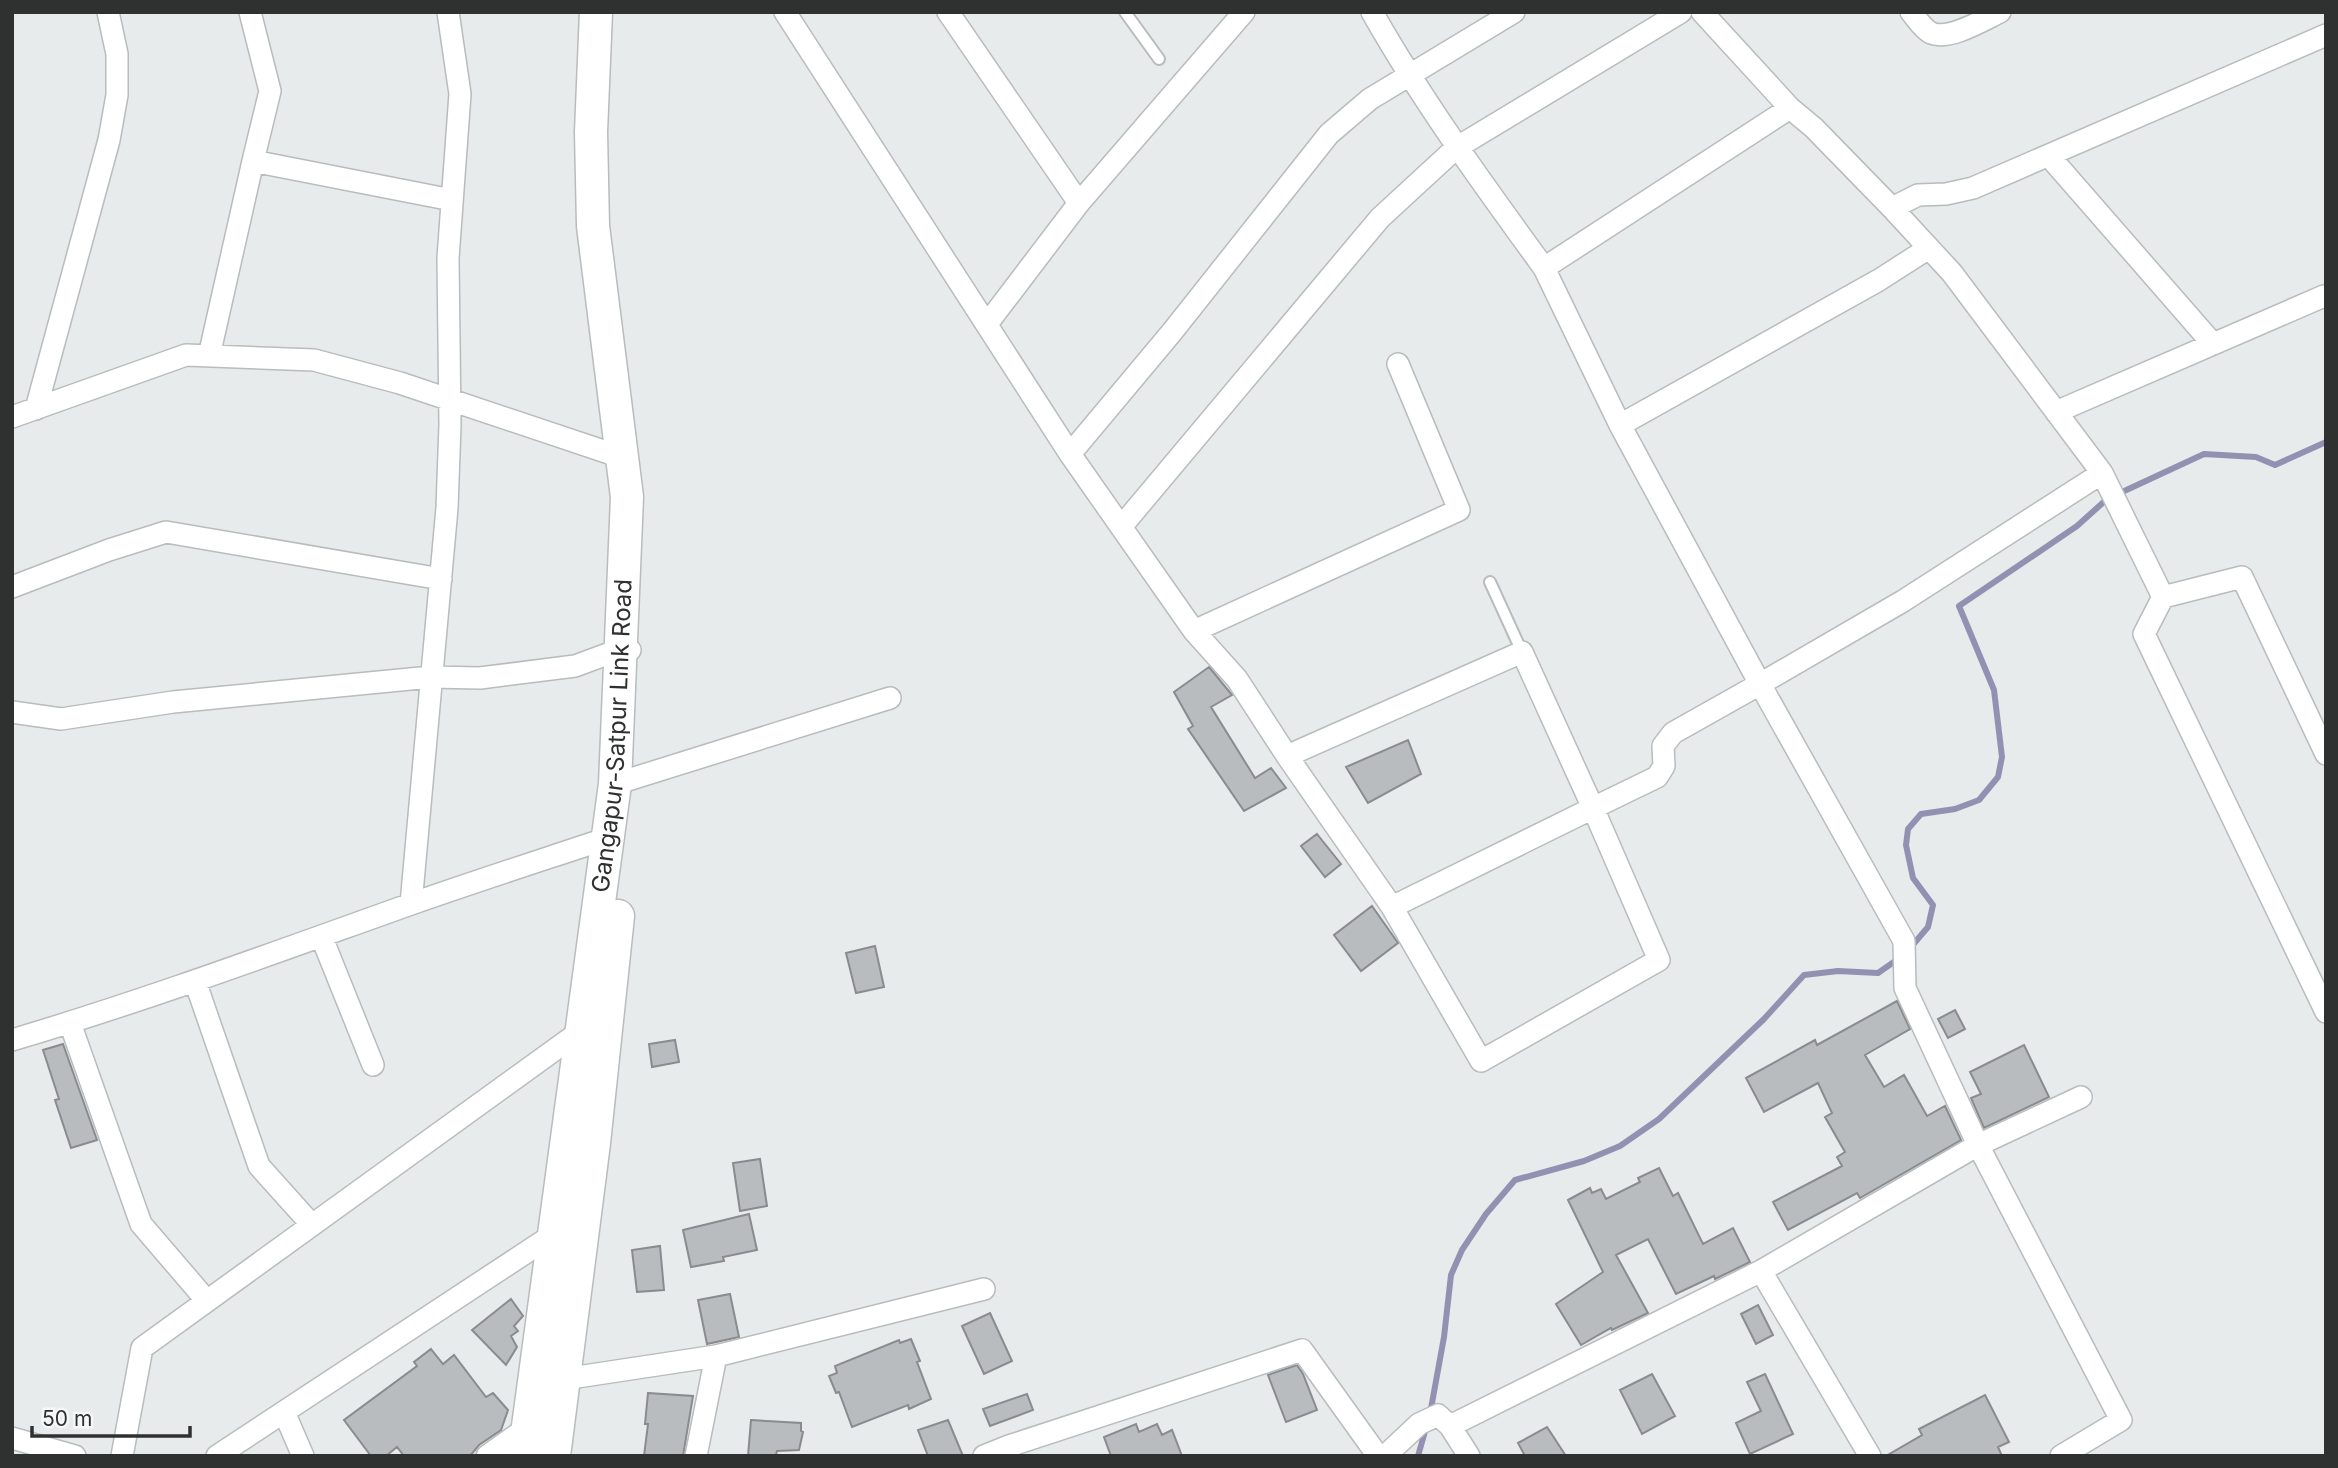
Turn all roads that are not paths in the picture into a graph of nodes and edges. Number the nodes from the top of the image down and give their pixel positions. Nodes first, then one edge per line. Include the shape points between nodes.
1 (108, 12) edge
2 (250, 12) edge
3 (448, 12) edge
4 (596, 12) edge
5 (615, 12) edge
6 (785, 12) edge
7 (948, 12) edge
8 (1125, 12) edge
9 (1244, 12) edge
10 (1372, 12) edge
11 (1514, 12) edge
12 (1681, 12) edge
13 (1702, 12) edge
14 (1911, 12) edge
15 (2000, 12) edge
16 (2326, 35) edge
17 (1159, 58) dead end
18 (1409, 76) junction
19 (1790, 108) junction
20 (1456, 148) junction
21 (2049, 156) junction
22 (253, 161) junction
23 (452, 200) junction
24 (1079, 203) junction
25 (1892, 208) junction
26 (1929, 248) junction
27 (1544, 268) junction
28 (2324, 296) dead end
29 (987, 324) junction
30 (2213, 344) junction
31 (209, 356) junction
32 (1398, 364) dead end
33 (449, 400) junction
34 (36, 408) junction
35 (2056, 412) junction
36 (12, 417) edge
37 (1620, 425) junction
38 (1070, 454) junction
39 (624, 458) junction
40 (2110, 488) junction
41 (1121, 527) junction
42 (440, 579) junction
43 (1490, 582) dead end
44 (12, 587) edge
45 (2163, 597) junction
46 (1194, 631) junction
47 (628, 650) junction
48 (1522, 652) junction
49 (431, 677) junction
50 (1760, 684) junction
51 (890, 698) dead end
52 (12, 712) edge
53 (2326, 754) edge
54 (1287, 756) junction
55 (624, 781) junction
56 (1593, 808) junction
57 (608, 838) junction
58 (411, 904) junction
59 (1392, 907) junction
60 (322, 937) junction
61 (2318, 975) edge
62 (195, 981) junction
63 (2326, 1013) edge
64 (70, 1023) junction
65 (582, 1031) junction
66 (12, 1040) edge
67 (373, 1065) dead end
68 (2081, 1097) dead end
69 (1978, 1145) junction
70 (312, 1225) junction
71 (567, 1235) junction
72 (1761, 1271) junction
73 (984, 1289) dead end
74 (207, 1301) junction
75 (716, 1356) junction
76 (549, 1378) junction
77 (284, 1412) junction
78 (1436, 1422) junction
79 (12, 1438) edge
80 (526, 1441) edge
81 (1011, 1451) edge
82 (75, 1456) edge
83 (122, 1456) edge
84 (217, 1456) edge
85 (303, 1456) edge
86 (487, 1456) edge
87 (554, 1456) edge
88 (696, 1456) edge
89 (984, 1456) edge
90 (1378, 1456) edge
91 (1385, 1456) edge
92 (1468, 1456) edge
93 (1870, 1456) edge
94 (2061, 1456) edge

1 - 34 street via 117,54 115,106
2 - 22 street via 270,91
3 - 23 street via 460,94
4 - 39 main road, Gangapur-Satpur Link Road via 593,226
5 - 47 main road, Gangapur-Satpur Link Road via 611,199 647,496
6 - 29 street
7 - 24 street
8 - 17 lane
9 - 24 street
10 - 18 street
11 - 18 street
12 - 20 street
13 - 19 street
14 - 15 street via 1926,30 1939,35 1952,34
16 - 21 street
18 - 20 street
18 - 38 street via 1370,99 1329,134
19 - 25 street
19 - 27 street
20 - 27 street
20 - 41 street via 1380,218
21 - 25 street via 1973,188 1918,195
21 - 30 street
22 - 23 street
22 - 31 street
23 - 33 street
24 - 29 street
25 - 26 street
26 - 35 street
26 - 37 street
27 - 37 street
28 - 30 street
29 - 38 street
30 - 35 street
31 - 33 street via 314,360
31 - 34 street via 186,355
32 - 46 street via 1459,510
33 - 39 street
33 - 42 street
34 - 36 street
35 - 40 street
37 - 50 street
38 - 41 street
39 - 47 main road, Gangapur-Satpur Link Road
40 - 45 street
40 - 50 street
41 - 46 street
42 - 44 street via 166,532
42 - 49 street
43 - 48 lane
45 - 53 street via 2242,577
45 - 61 street via 2144,634
46 - 54 street via 1237,679
47 - 49 street via 575,666 480,678
47 - 55 main road, Gangapur-Satpur Link Road
48 - 54 street
48 - 56 street
49 - 52 street via 173,702 61,719
49 - 58 street
50 - 56 street via 1672,733 1663,746 1664,766 1657,776
50 - 69 street via 1904,941 1905,988
51 - 55 street
54 - 59 street
55 - 57 main road, Gangapur-Satpur Link Road
55 - 71 main road, Gangapur-Satpur Link Road via 594,1143
56 - 59 street
56 - 59 street via 1660,960 1481,1060
57 - 58 street
57 - 65 main road, Gangapur-Satpur Link Road
58 - 60 street
60 - 62 street
60 - 67 street
61 - 63 street
62 - 64 street
62 - 70 street via 260,1166
64 - 66 street
64 - 74 street via 141,1224
65 - 70 street
65 - 71 main road, Gangapur-Satpur Link Road
68 - 69 street
69 - 72 street
69 - 94 street via 2121,1420
70 - 74 street
71 - 76 main road, Gangapur-Satpur Link Road
71 - 77 street
72 - 78 street
72 - 93 street
73 - 75 street
74 - 83 street via 142,1348
75 - 76 street
75 - 88 street
76 - 80 main road, Gangapur-Satpur Link Road
76 - 87 main road, Gangapur-Satpur Link Road
77 - 84 street
77 - 85 street
78 - 91 street
78 - 92 street
79 - 82 street
80 - 86 street
81 - 89 street
81 - 90 street via 1302,1350

